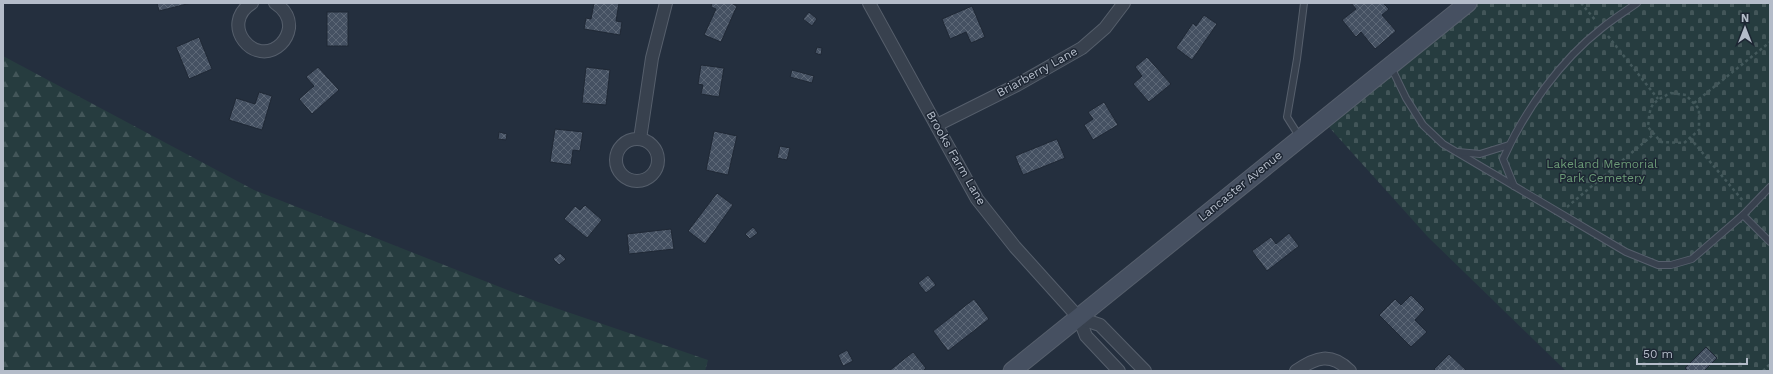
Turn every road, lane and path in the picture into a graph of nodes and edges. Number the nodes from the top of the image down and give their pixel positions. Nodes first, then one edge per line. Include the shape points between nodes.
1 (252, 3) edge
2 (275, 3) edge
3 (666, 3) edge
4 (869, 3) edge
5 (1124, 3) edge
6 (1304, 3) edge
7 (1468, 3) edge
8 (1581, 3) edge
9 (1637, 3) edge
10 (1602, 28) junction
11 (1770, 42) edge
12 (1390, 67) junction
13 (1658, 99) junction
14 (1694, 103) junction
15 (937, 125) junction
16 (1654, 134) junction
17 (1300, 138) junction
18 (1690, 138) junction
19 (640, 140) dead end
20 (1509, 145) junction
21 (1456, 152) junction
22 (1514, 186) junction
23 (1770, 187) edge
24 (1749, 209) junction
25 (1560, 213) junction
26 (1743, 215) junction
27 (1770, 242) edge
28 (1079, 318) junction
29 (1770, 364) edge
30 (1012, 371) edge
31 (1119, 371) edge
32 (1145, 371) edge
33 (1296, 371) edge
34 (1350, 371) edge
35 (1763, 371) edge

1 - 2 street via 240,16 239,32 248,46 264,51 279,46 288,32 287,15
3 - 19 street via 652,58
4 - 15 street, Brooks Farm Lane
5 - 15 street, Briarberry Lane via 1105,28 1082,48 1017,85
6 - 17 lane via 1287,117
7 - 12 main road, Lancaster Avenue
8 - 10 path
9 - 10 lane
10 - 13 path
10 - 20 lane via 1555,74
11 - 14 path
12 - 17 main road, Lancaster Avenue
12 - 21 lane via 1423,125 1443,144
13 - 14 path via 1671,92 1686,95
13 - 16 path via 1650,108 1648,127
14 - 18 path via 1700,109 1700,130
15 - 28 street, Brooks Farm Lane via 977,199
16 - 18 path via 1661,142 1684,143
16 - 25 path
17 - 28 main road, Lancaster Avenue
18 - 24 path
20 - 21 lane via 1480,154
20 - 22 lane via 1503,159
21 - 22 lane
22 - 25 lane
23 - 24 lane
24 - 26 lane
25 - 26 lane via 1626,252 1658,265 1671,265 1692,259
26 - 27 lane
28 - 30 main road, Lancaster Avenue
28 - 31 street via 1086,336
28 - 32 street via 1100,325
29 - 35 path
33 - 34 street via 1312,361 1328,358 1342,363

